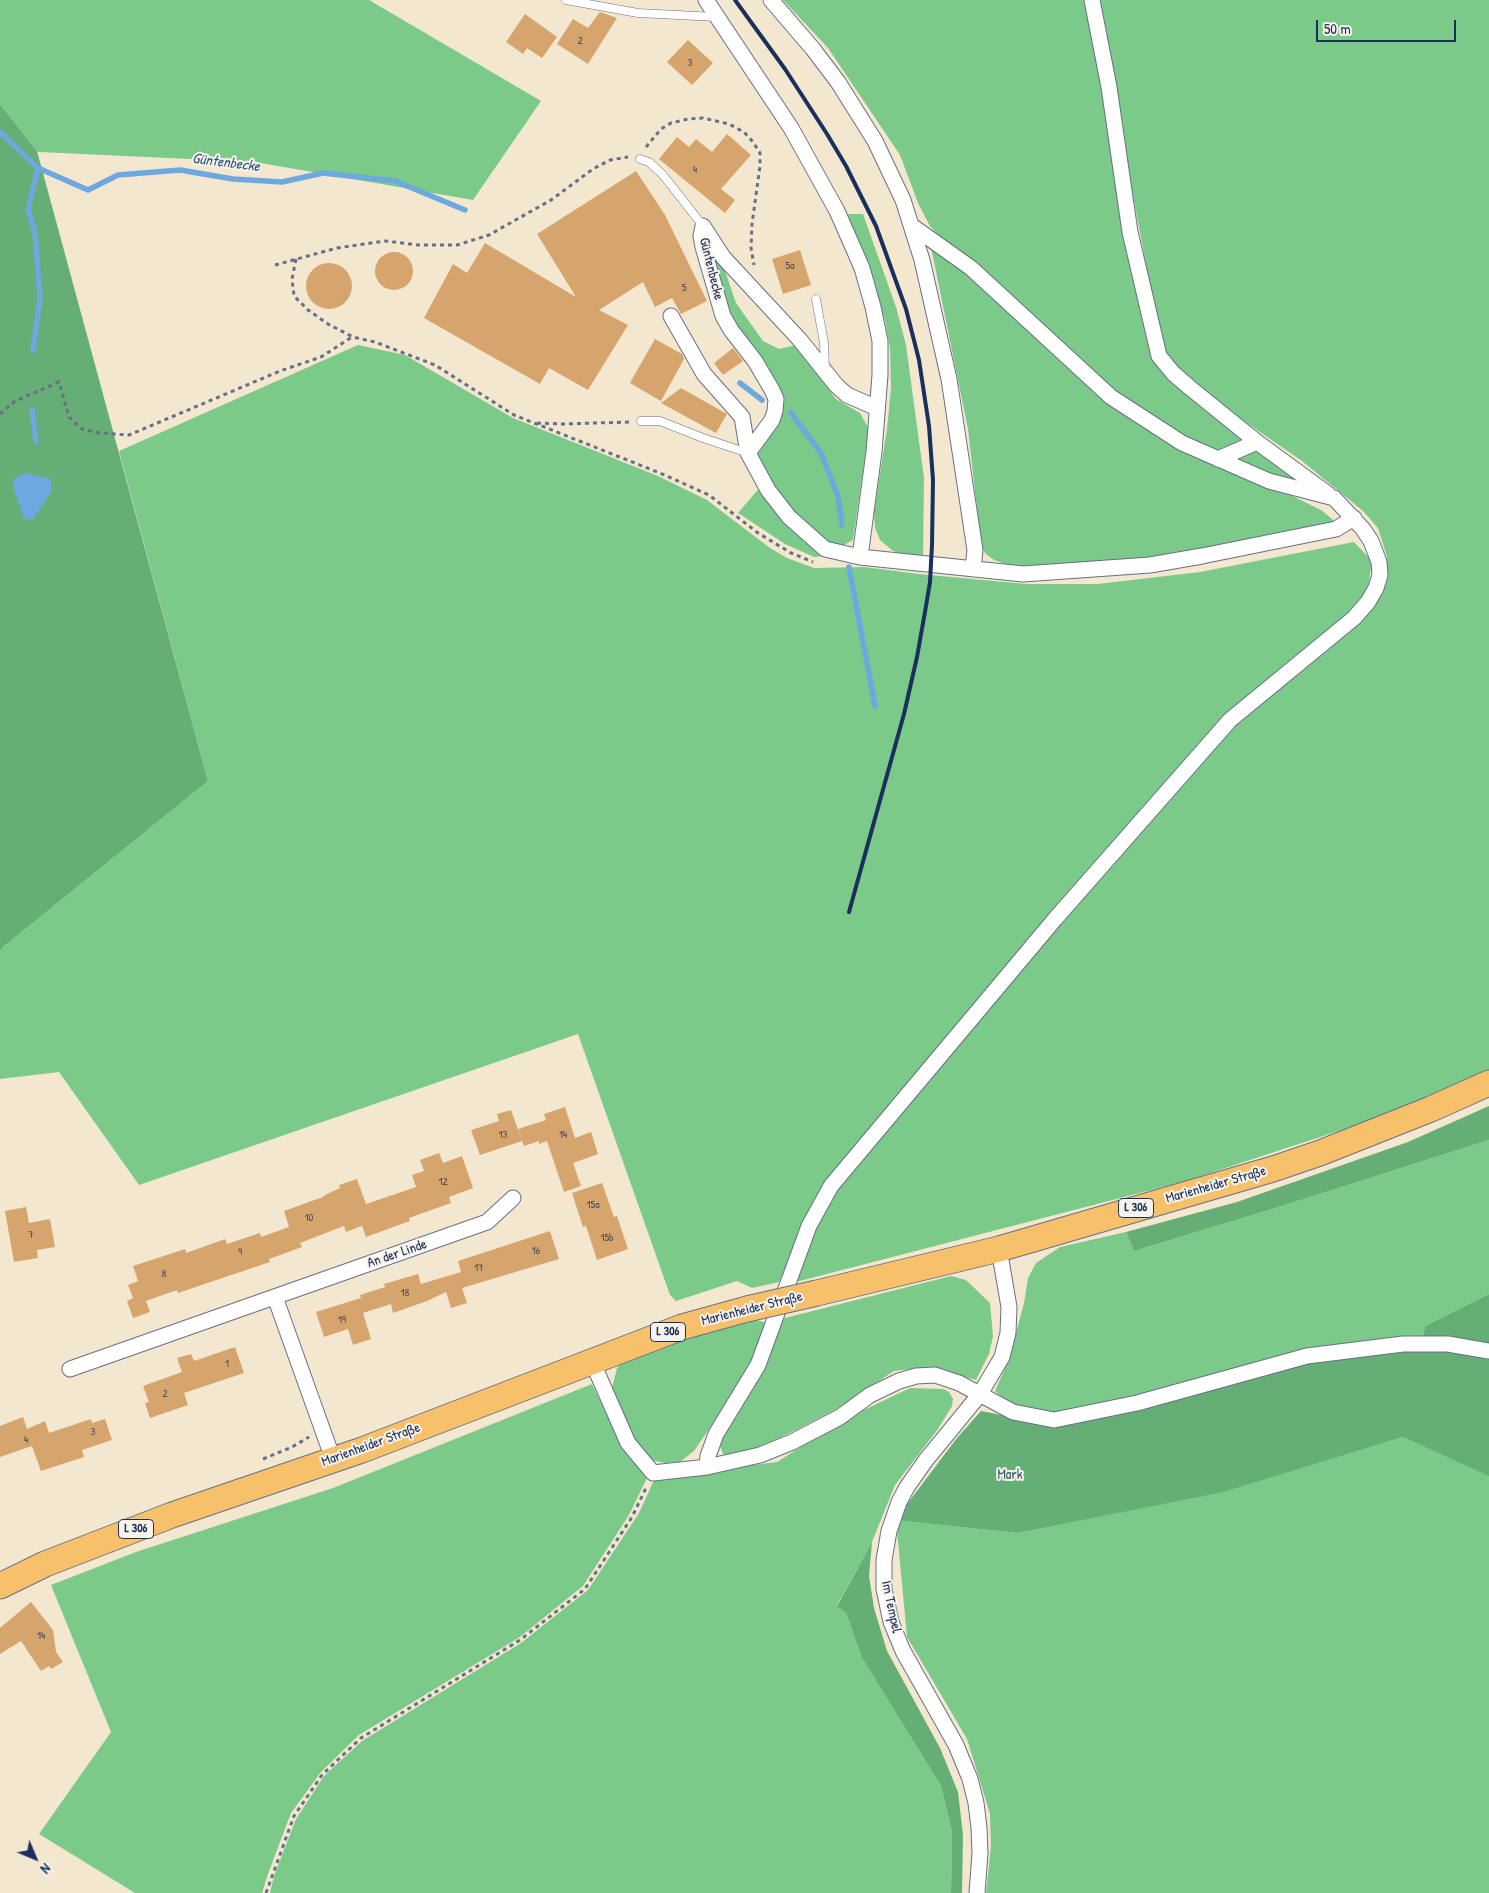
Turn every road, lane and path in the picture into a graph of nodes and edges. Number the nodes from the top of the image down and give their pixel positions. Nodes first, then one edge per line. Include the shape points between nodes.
1 (566, 0) edge
2 (706, 0) edge
3 (771, 0) edge
4 (1092, 0) edge
5 (717, 17) junction
6 (640, 159) junction
7 (702, 226) junction
8 (912, 226) junction
9 (296, 259) junction
10 (275, 264) dead end
11 (754, 268) dead end
12 (816, 299) dead end
13 (671, 316) dead end
14 (353, 337) junction
15 (824, 371) junction
16 (877, 408) junction
17 (0, 414) edge
18 (532, 422) junction
19 (641, 422) joint
20 (1257, 442) junction
21 (748, 453) junction
22 (1218, 459) junction
23 (1334, 498) junction
24 (1354, 518) junction
25 (860, 557) junction
26 (816, 562) dead end
27 (973, 569) junction
28 (1489, 1083) edge
29 (513, 1198) dead end
30 (999, 1249) junction
31 (275, 1297) junction
32 (1489, 1352) edge
33 (592, 1361) junction
34 (70, 1369) dead end
35 (980, 1394) junction
36 (333, 1459) junction
37 (707, 1467) junction
38 (653, 1474) junction
39 (0, 1586) edge
40 (266, 1893) edge
41 (977, 1893) edge

1 - 5 lane via 638,13
2 - 5 street
3 - 8 street via 832,73 870,133
4 - 20 street via 1109,87 1130,232 1160,356 1172,373
5 - 16 street via 790,128 837,211 862,268 880,340
6 - 7 lane via 649,162 663,175
6 - 9 path via 610,160 510,225 457,245 385,241 336,248
6 - 11 path via 661,129 682,120 703,118 729,124 744,132 760,153 752,224
7 - 15 street, Güntenbecke via 723,257 800,340
7 - 21 street, Güntenbecke via 703,247 724,316 776,399 772,420
8 - 22 street via 971,268 1111,397 1182,443
8 - 27 street via 949,379 975,550
9 - 10 path
9 - 14 path via 292,279 294,296 328,324
12 - 15 lane via 826,360
13 - 21 street via 704,374 742,416
14 - 17 path via 320,356 129,435 82,429 69,417 59,382 14,401
14 - 18 path via 435,365 514,415
15 - 16 street, Güntenbecke via 847,395
16 - 25 street
18 - 19 path
18 - 26 path via 709,495 758,533 791,553
19 - 21 lane via 660,421
20 - 22 street
20 - 23 street
21 - 25 street via 768,490 788,517 824,549
22 - 23 street via 1269,481
23 - 24 street
24 - 27 street via 1336,529 1150,565 1023,574
24 - 37 street via 1371,540 1379,562 1378,582 1368,602 1354,618 1230,720 1054,919 831,1186 809,1226 758,1365 716,1434
25 - 27 street
28 - 30 main road, Marienheider Straße / L 306 via 1320,1153
29 - 31 street, An der Linde via 486,1222
30 - 33 main road, Marienheider Straße / L 306, bridge via 747,1309 682,1327
30 - 35 street, Im Tempel via 1009,1307 1008,1334 1002,1357
31 - 34 street, An der Linde
31 - 36 street
32 - 35 street via 1448,1344 1403,1344 1307,1356 1137,1403 1054,1420 1013,1412
33 - 36 main road, Marienheider Straße / L 306
33 - 38 street via 628,1443
35 - 37 street via 935,1375 916,1376 870,1395 840,1418 792,1442 760,1455
35 - 41 street, Im Tempel via 926,1460 898,1502 884,1560 884,1588 894,1629 956,1745 970,1780 979,1828
36 - 39 main road, Marienheider Straße / L 306 via 172,1515 45,1564
37 - 38 street
38 - 40 path via 632,1517 585,1589 520,1640 360,1738 322,1775 294,1816

